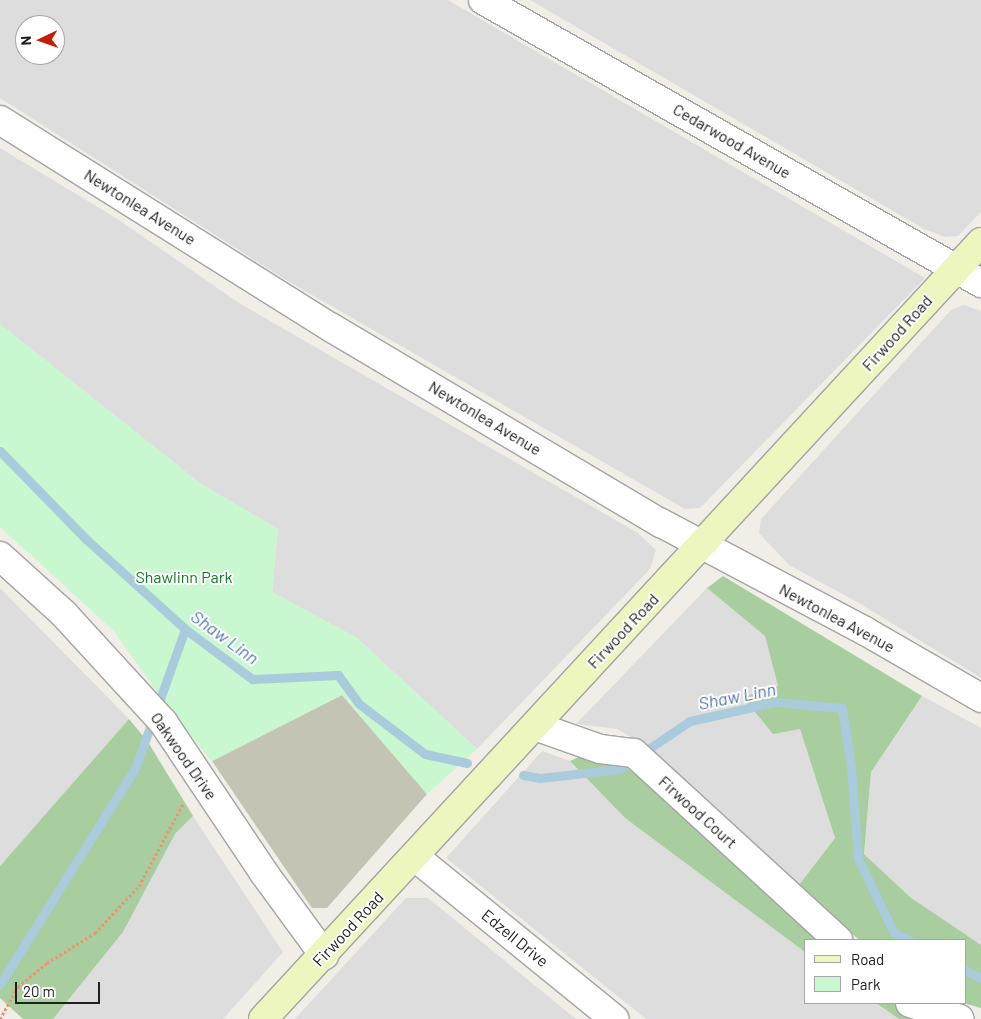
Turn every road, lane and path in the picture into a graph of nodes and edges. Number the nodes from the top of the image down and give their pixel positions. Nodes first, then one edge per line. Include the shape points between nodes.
1 (482, 0) edge
2 (0, 120) edge
3 (981, 242) edge
4 (955, 269) junction
5 (981, 283) edge
6 (701, 546) junction
7 (0, 556) edge
8 (981, 698) edge
9 (535, 726) junction
10 (195, 771) junction
11 (415, 857) junction
12 (837, 939) edge
13 (324, 955) junction
14 (913, 1004) edge
15 (0, 1019) edge
16 (263, 1019) edge
17 (614, 1019) edge
18 (960, 1019) edge

1 - 4 street, Cedarwood Avenue
2 - 6 street, Newtonlea Avenue via 332,328
3 - 4 street, Firwood Road
4 - 5 street, Cedarwood Avenue
4 - 6 street, Firwood Road
6 - 8 street, Newtonlea Avenue via 865,631
6 - 9 street, Firwood Road
7 - 10 street, Oakwood Drive via 64,614 156,715
9 - 11 street, Firwood Road
9 - 12 street, Firwood Court via 600,749 634,753
10 - 13 street, Oakwood Drive
10 - 15 path via 176,823 140,886 95,933 47,962 18,987
11 - 13 street, Firwood Road
11 - 17 street, Edzell Drive
13 - 16 street, Firwood Road
14 - 18 street

